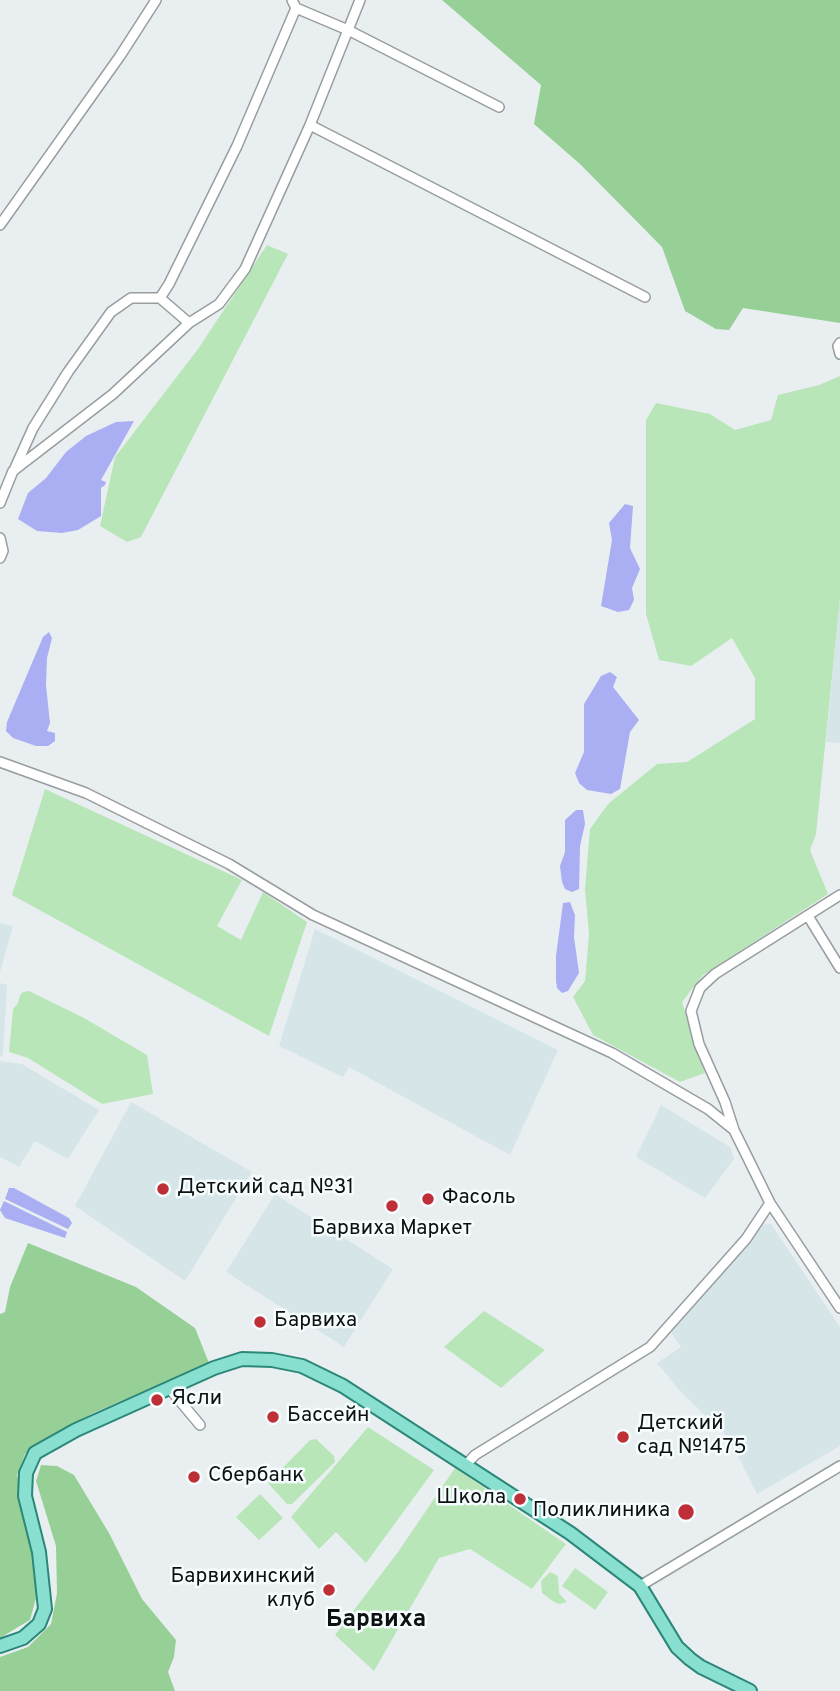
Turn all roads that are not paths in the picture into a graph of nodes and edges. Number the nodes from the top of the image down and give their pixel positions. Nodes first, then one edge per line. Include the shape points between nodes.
1 (156, 0) edge
2 (360, 0) edge
3 (294, 4) edge
4 (348, 30) junction
5 (499, 107) dead end
6 (310, 125) junction
7 (0, 225) edge
8 (645, 297) dead end
9 (160, 298) junction
10 (189, 323) junction
11 (840, 343) edge
12 (840, 354) edge
13 (13, 471) junction
14 (0, 503) edge
15 (0, 538) edge
16 (0, 558) edge
17 (0, 762) edge
18 (840, 895) edge
19 (808, 916) junction
20 (840, 968) edge
21 (734, 1130) junction
22 (770, 1203) junction
23 (840, 1308) edge
24 (169, 1388) junction
25 (200, 1425) dead end
26 (465, 1466) junction
27 (840, 1466) edge
28 (640, 1586) junction
29 (0, 1646) edge
30 (750, 1691) edge

1 - 7 street
2 - 4 street
3 - 4 street
3 - 9 street via 237,146
4 - 5 street
4 - 6 street
6 - 8 street
6 - 10 street via 244,269 219,304
9 - 10 street
9 - 13 street via 131,298 111,312 33,428
10 - 13 street via 113,394
11 - 12 street
13 - 14 street
15 - 16 street
17 - 21 street via 86,793 229,864 313,915 612,1053
18 - 19 street
19 - 20 street
19 - 21 street via 715,974 694,999 691,1011 699,1044
21 - 22 street
22 - 23 street
22 - 26 street via 746,1239 650,1347 475,1455
24 - 25 street
24 - 26 main road via 242,1359 302,1366 343,1386
24 - 29 main road via 35,1453 26,1473 26,1496 39,1552 45,1609 39,1624 23,1638
26 - 28 main road via 570,1533
27 - 28 street
28 - 30 main road via 677,1647 701,1667

